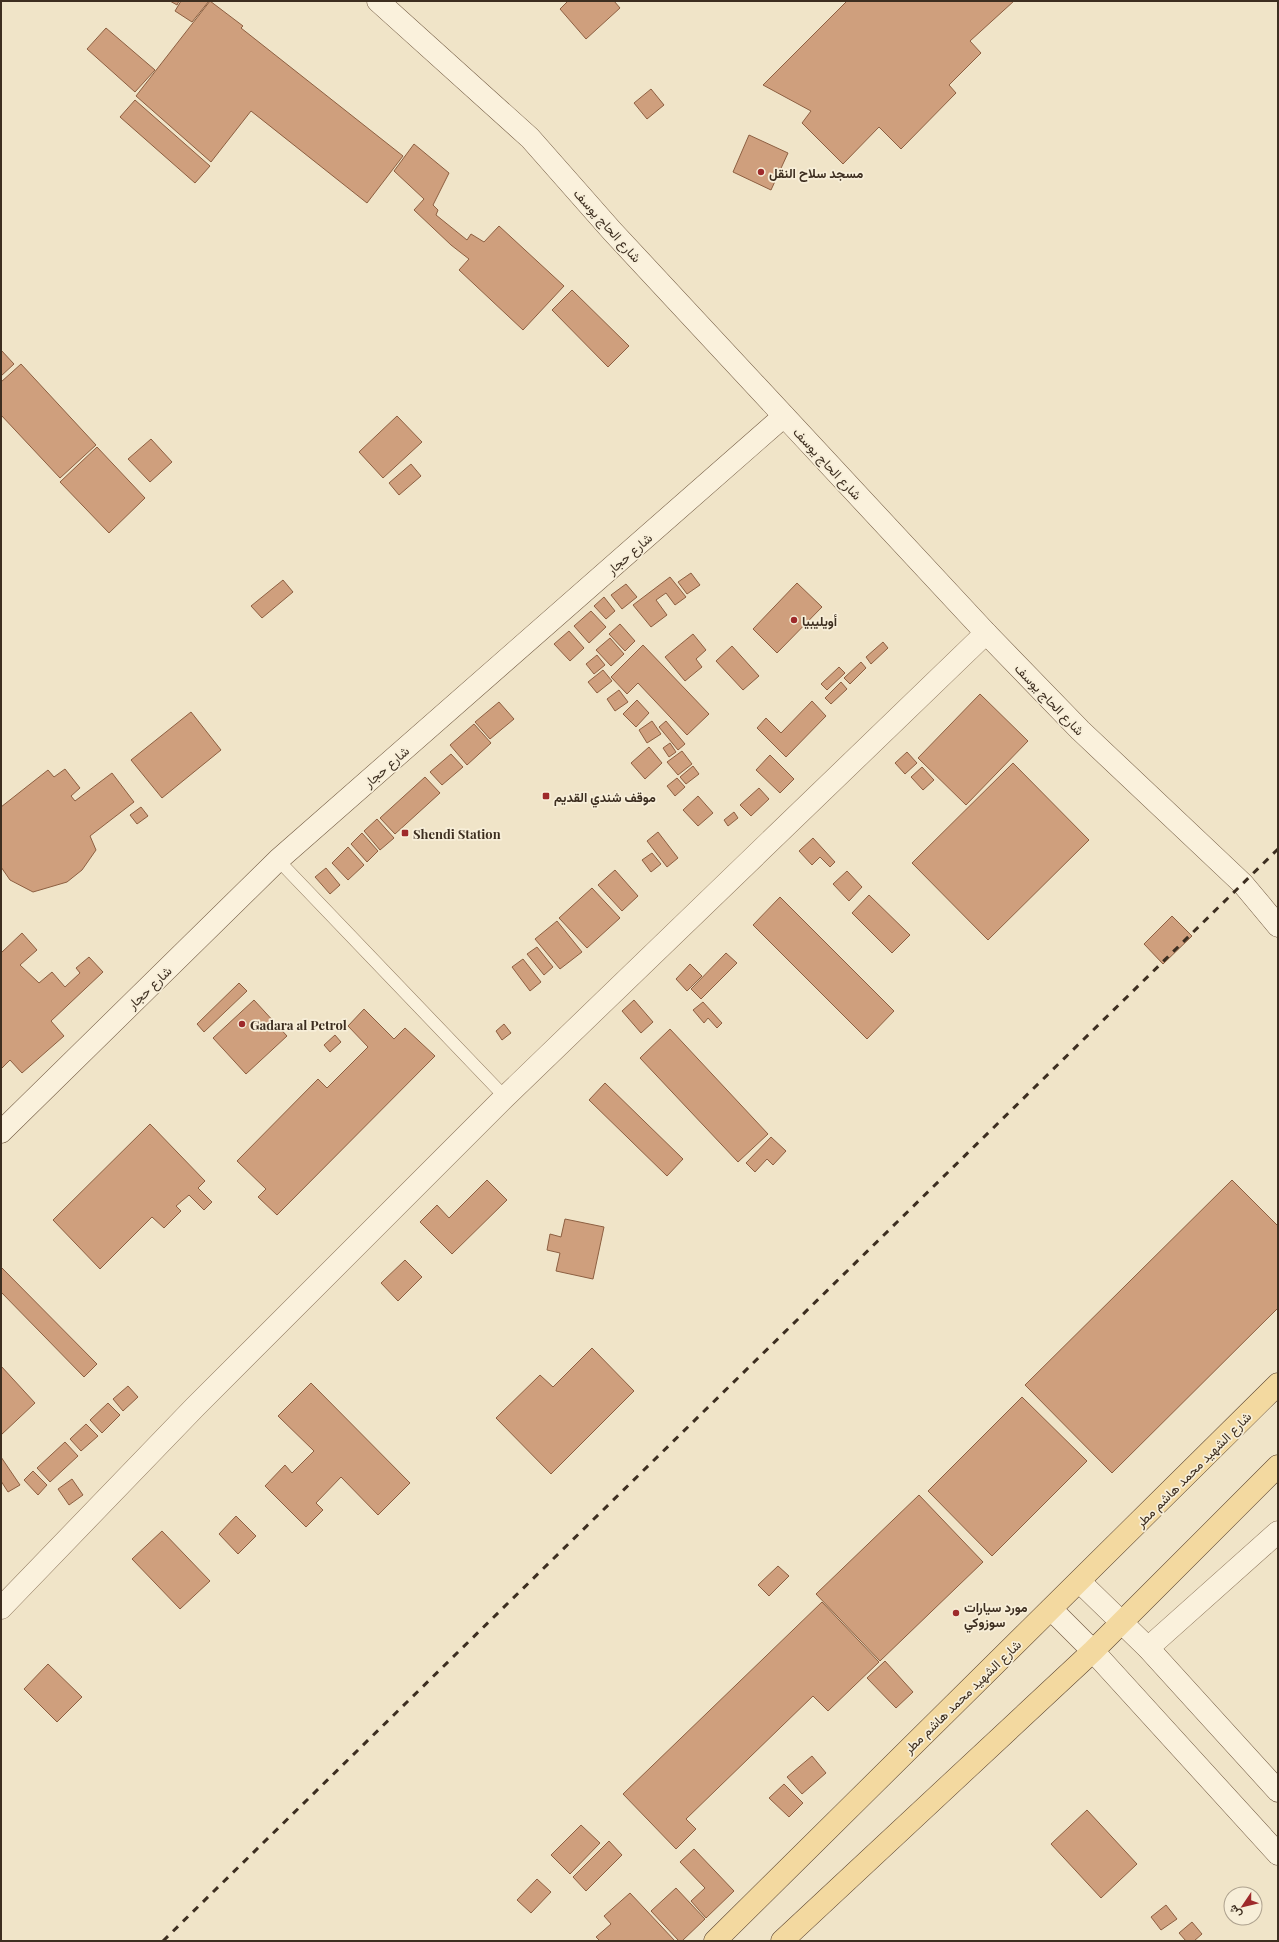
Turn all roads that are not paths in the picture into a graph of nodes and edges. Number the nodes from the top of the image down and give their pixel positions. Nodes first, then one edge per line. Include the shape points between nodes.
1 (378, 1) edge
2 (784, 416) junction
3 (986, 633) junction
4 (278, 860) junction
5 (1278, 926) edge
6 (505, 1097) junction
7 (1, 1132) edge
8 (1278, 1384) edge
9 (1278, 1466) edge
10 (1278, 1532) edge
11 (1080, 1582) junction
12 (1, 1608) edge
13 (1051, 1609) junction
14 (1123, 1622) junction
15 (1148, 1648) junction
16 (1093, 1651) junction
17 (1278, 1791) edge
18 (1278, 1854) edge
19 (715, 1941) edge
20 (782, 1941) edge

1 - 2 street, شارع الحاج يوسف via 530,138 612,231
2 - 3 street, شارع الحاج يوسف
2 - 4 street, شارع حجار
3 - 5 street, شارع الحاج يوسف via 1080,730 1243,884
3 - 6 street
4 - 6 lane
4 - 7 street, شارع حجار
6 - 12 street via 195,1407
8 - 11 main road, شارع الشهيد محمد هاشم مطر
9 - 14 main road
10 - 15 street
11 - 13 main road, شارع الشهيد محمد هاشم مطر
11 - 14 street
13 - 16 street
13 - 19 main road, شارع الشهيد محمد هاشم مطر
14 - 15 street
14 - 16 main road
15 - 17 street
16 - 18 street
16 - 20 main road

